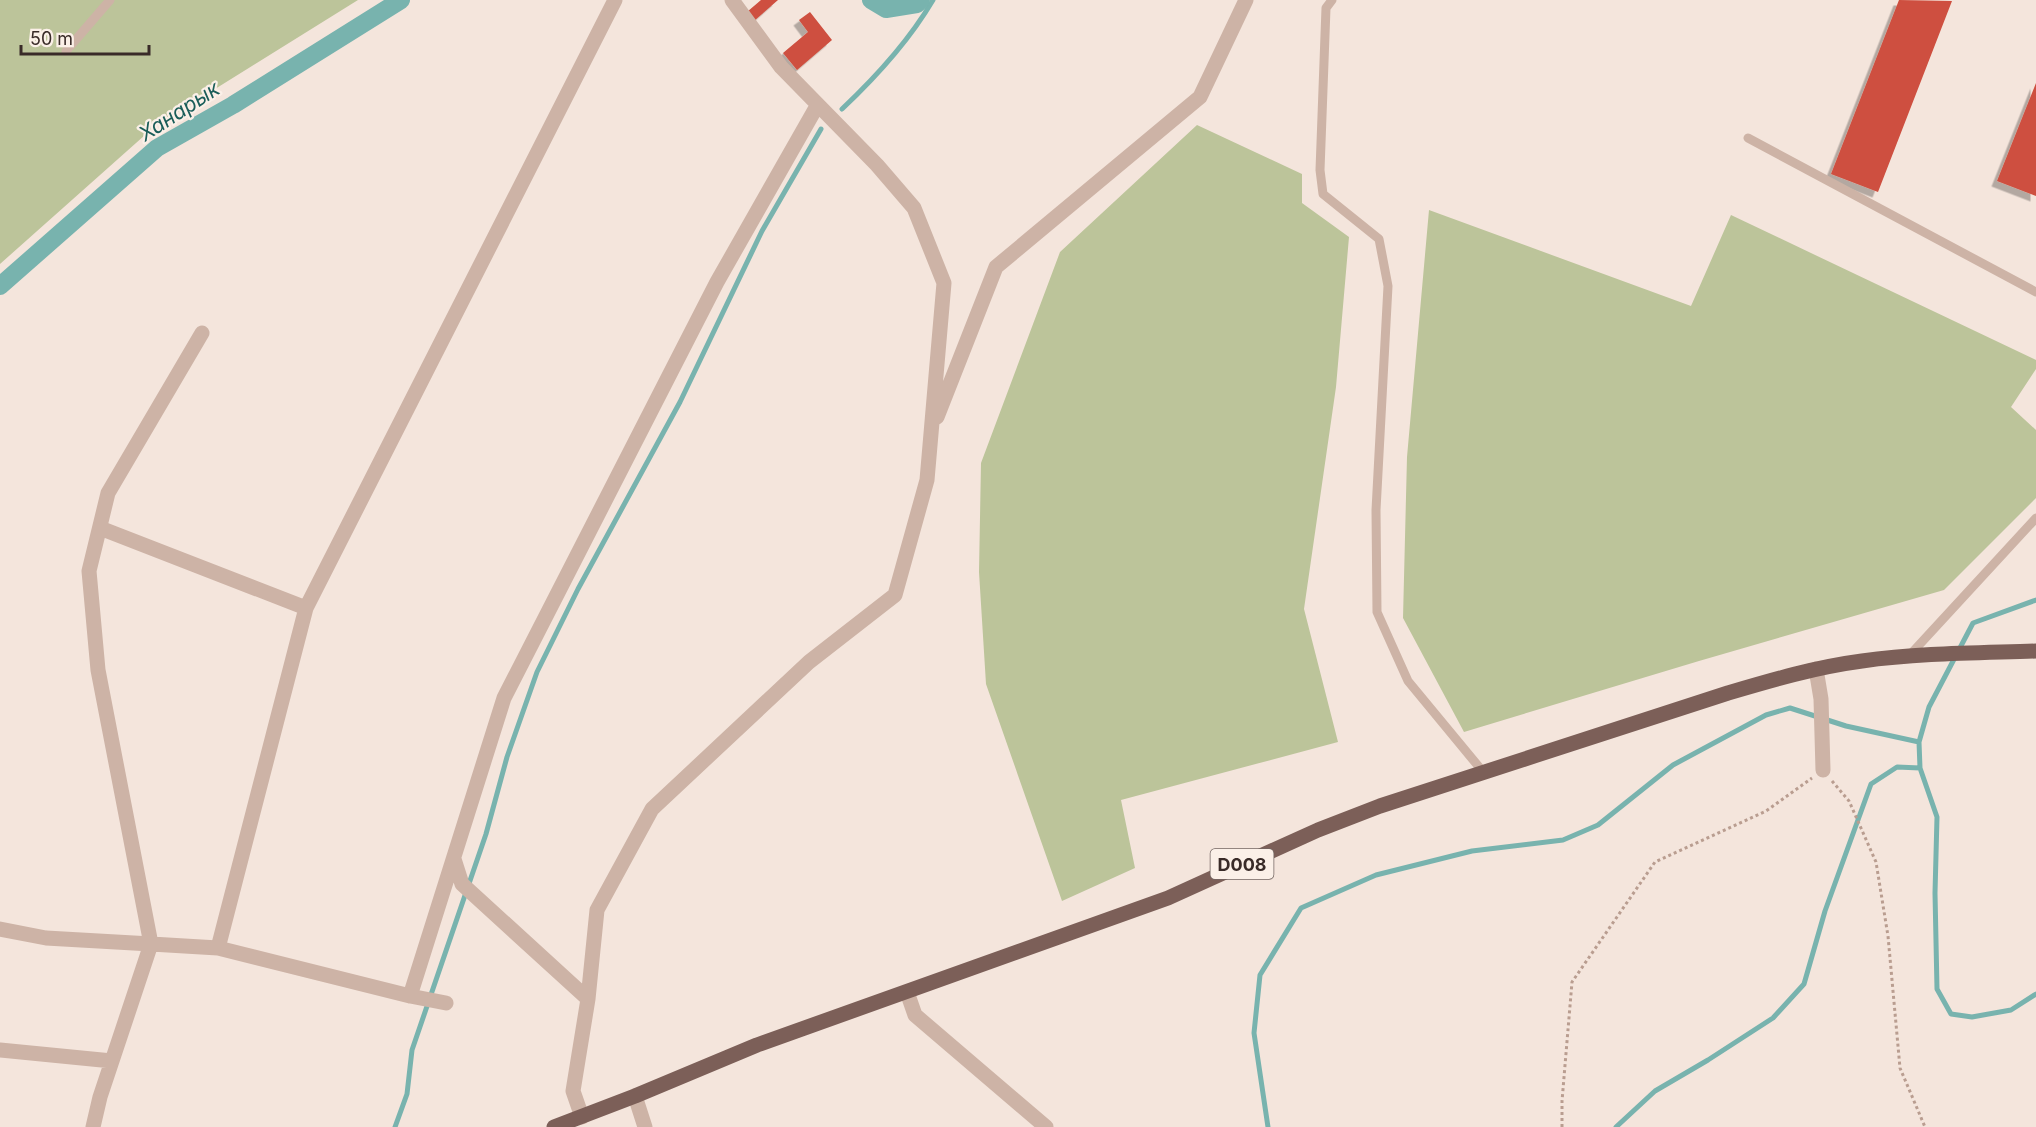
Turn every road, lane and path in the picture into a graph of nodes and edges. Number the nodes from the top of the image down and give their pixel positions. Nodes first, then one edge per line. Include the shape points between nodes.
1 (110, 0) edge
2 (615, 0) edge
3 (732, 0) edge
4 (1246, 0) edge
5 (1332, 0) edge
6 (66, 51) dead end
7 (817, 106) junction
8 (1748, 138) dead end
9 (2036, 292) edge
10 (202, 333) dead end
11 (930, 434) junction
12 (2036, 518) edge
13 (100, 528) junction
14 (306, 608) junction
15 (2036, 651) edge
16 (1908, 657) junction
17 (1816, 669) junction
18 (1822, 763) junction
19 (1484, 773) junction
20 (454, 859) junction
21 (0, 929) edge
22 (151, 944) junction
23 (218, 948) junction
24 (907, 992) junction
25 (416, 997) junction
26 (588, 999) junction
27 (445, 1003) dead end
28 (0, 1050) edge
29 (112, 1061) junction
30 (635, 1096) junction
31 (582, 1117) junction
32 (93, 1127) edge
33 (554, 1127) edge
34 (645, 1127) edge
35 (1046, 1127) edge
36 (1562, 1127) edge
37 (1925, 1127) edge

1 - 6 lane
2 - 14 street
3 - 7 street via 781,67
4 - 11 street via 1200,97 996,267
5 - 19 lane via 1326,8 1320,170 1323,194 1379,239 1388,286 1376,510 1377,612 1408,681
7 - 11 street via 878,165 914,208 944,283
7 - 20 street via 717,282 504,698
8 - 9 lane
10 - 13 street via 108,493
11 - 26 street via 927,480 895,595 809,662 652,809 597,910
12 - 16 lane
13 - 14 street
13 - 22 street via 89,571 98,670
14 - 23 street
15 - 16 main road, D008
16 - 17 main road, D008
17 - 18 street via 1821,699
17 - 19 main road, D008 via 1728,693
18 - 36 path via 1766,811 1655,862 1572,982
18 - 37 path via 1849,801 1876,862 1888,936 1900,1068
19 - 24 main road, D008 via 1380,806 1168,898
20 - 25 street
20 - 26 street via 462,884
21 - 22 street via 46,938
22 - 23 street
22 - 29 street
23 - 25 street
24 - 30 main road, D008 via 757,1045
24 - 35 street via 915,1015
25 - 27 street
26 - 31 street via 573,1091
28 - 29 street
29 - 32 street
30 - 31 main road, D008
30 - 34 street
31 - 33 main road, D008

